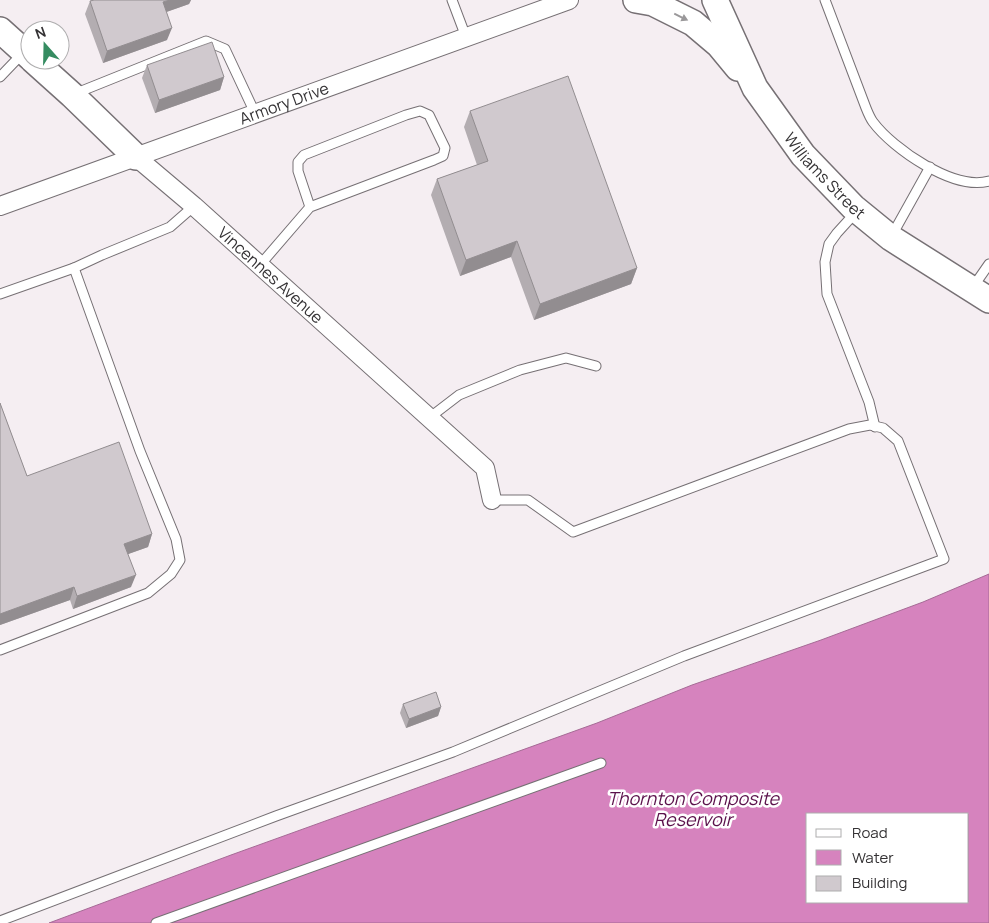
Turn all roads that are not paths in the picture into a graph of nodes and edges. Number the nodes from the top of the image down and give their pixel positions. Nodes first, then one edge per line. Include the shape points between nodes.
1 (452, 0) edge
2 (569, 0) edge
3 (636, 0) edge
4 (715, 0) edge
5 (825, 0) edge
6 (0, 30) edge
7 (466, 37) junction
8 (20, 49) edge
9 (20, 63) edge
10 (44, 70) edge
11 (0, 77) edge
12 (755, 88) junction
13 (72, 95) junction
14 (255, 113) junction
15 (136, 157) junction
16 (930, 167) junction
17 (989, 180) edge
18 (0, 206) edge
19 (194, 206) junction
20 (310, 207) junction
21 (858, 210) junction
22 (891, 238) junction
23 (989, 264) edge
24 (260, 265) junction
25 (74, 268) junction
26 (0, 294) edge
27 (980, 295) edge
28 (596, 366) dead end
29 (429, 418) junction
30 (875, 426) junction
31 (492, 500) joint
32 (0, 650) edge
33 (601, 763) dead end
34 (0, 921) edge
35 (156, 923) edge

1 - 7 lane
2 - 7 street, Armory Drive
3 -> 12 street via 653,3 693,23 718,45
4 - 12 street, Williams Street
5 - 16 lane via 871,120 897,146
6 - 8 street, Vincennes Avenue
7 - 14 street, Armory Drive
9 - 11 lane
10 - 13 street, Vincennes Avenue
12 - 21 street, Williams Street via 803,155
13 - 14 lane via 206,41 225,49
13 - 15 street, Vincennes Avenue
14 - 15 street, Armory Drive
15 - 18 street, Armory Drive
15 - 19 street, Vincennes Avenue
16 - 17 lane via 959,180 982,183
16 - 22 lane
19 - 24 street, Vincennes Avenue
19 - 25 lane via 170,227
20 - 20 lane via 298,171 298,162 304,155 406,115 420,111 429,115 445,148 443,156
20 - 24 lane
21 - 22 street, Williams Street
21 - 30 lane via 829,244 825,262 827,294 869,402
22 - 27 street, Williams Street
23 - 27 lane
24 - 29 street, Vincennes Avenue
25 - 26 lane
25 - 32 lane via 176,540 180,560 171,574 148,593
28 - 29 lane via 566,358 520,370 459,395
29 - 31 street, Vincennes Avenue via 485,468
30 - 31 lane via 849,429 573,532 528,500
30 - 34 lane via 883,428 898,441 944,559 684,656 453,752
33 - 35 lane

